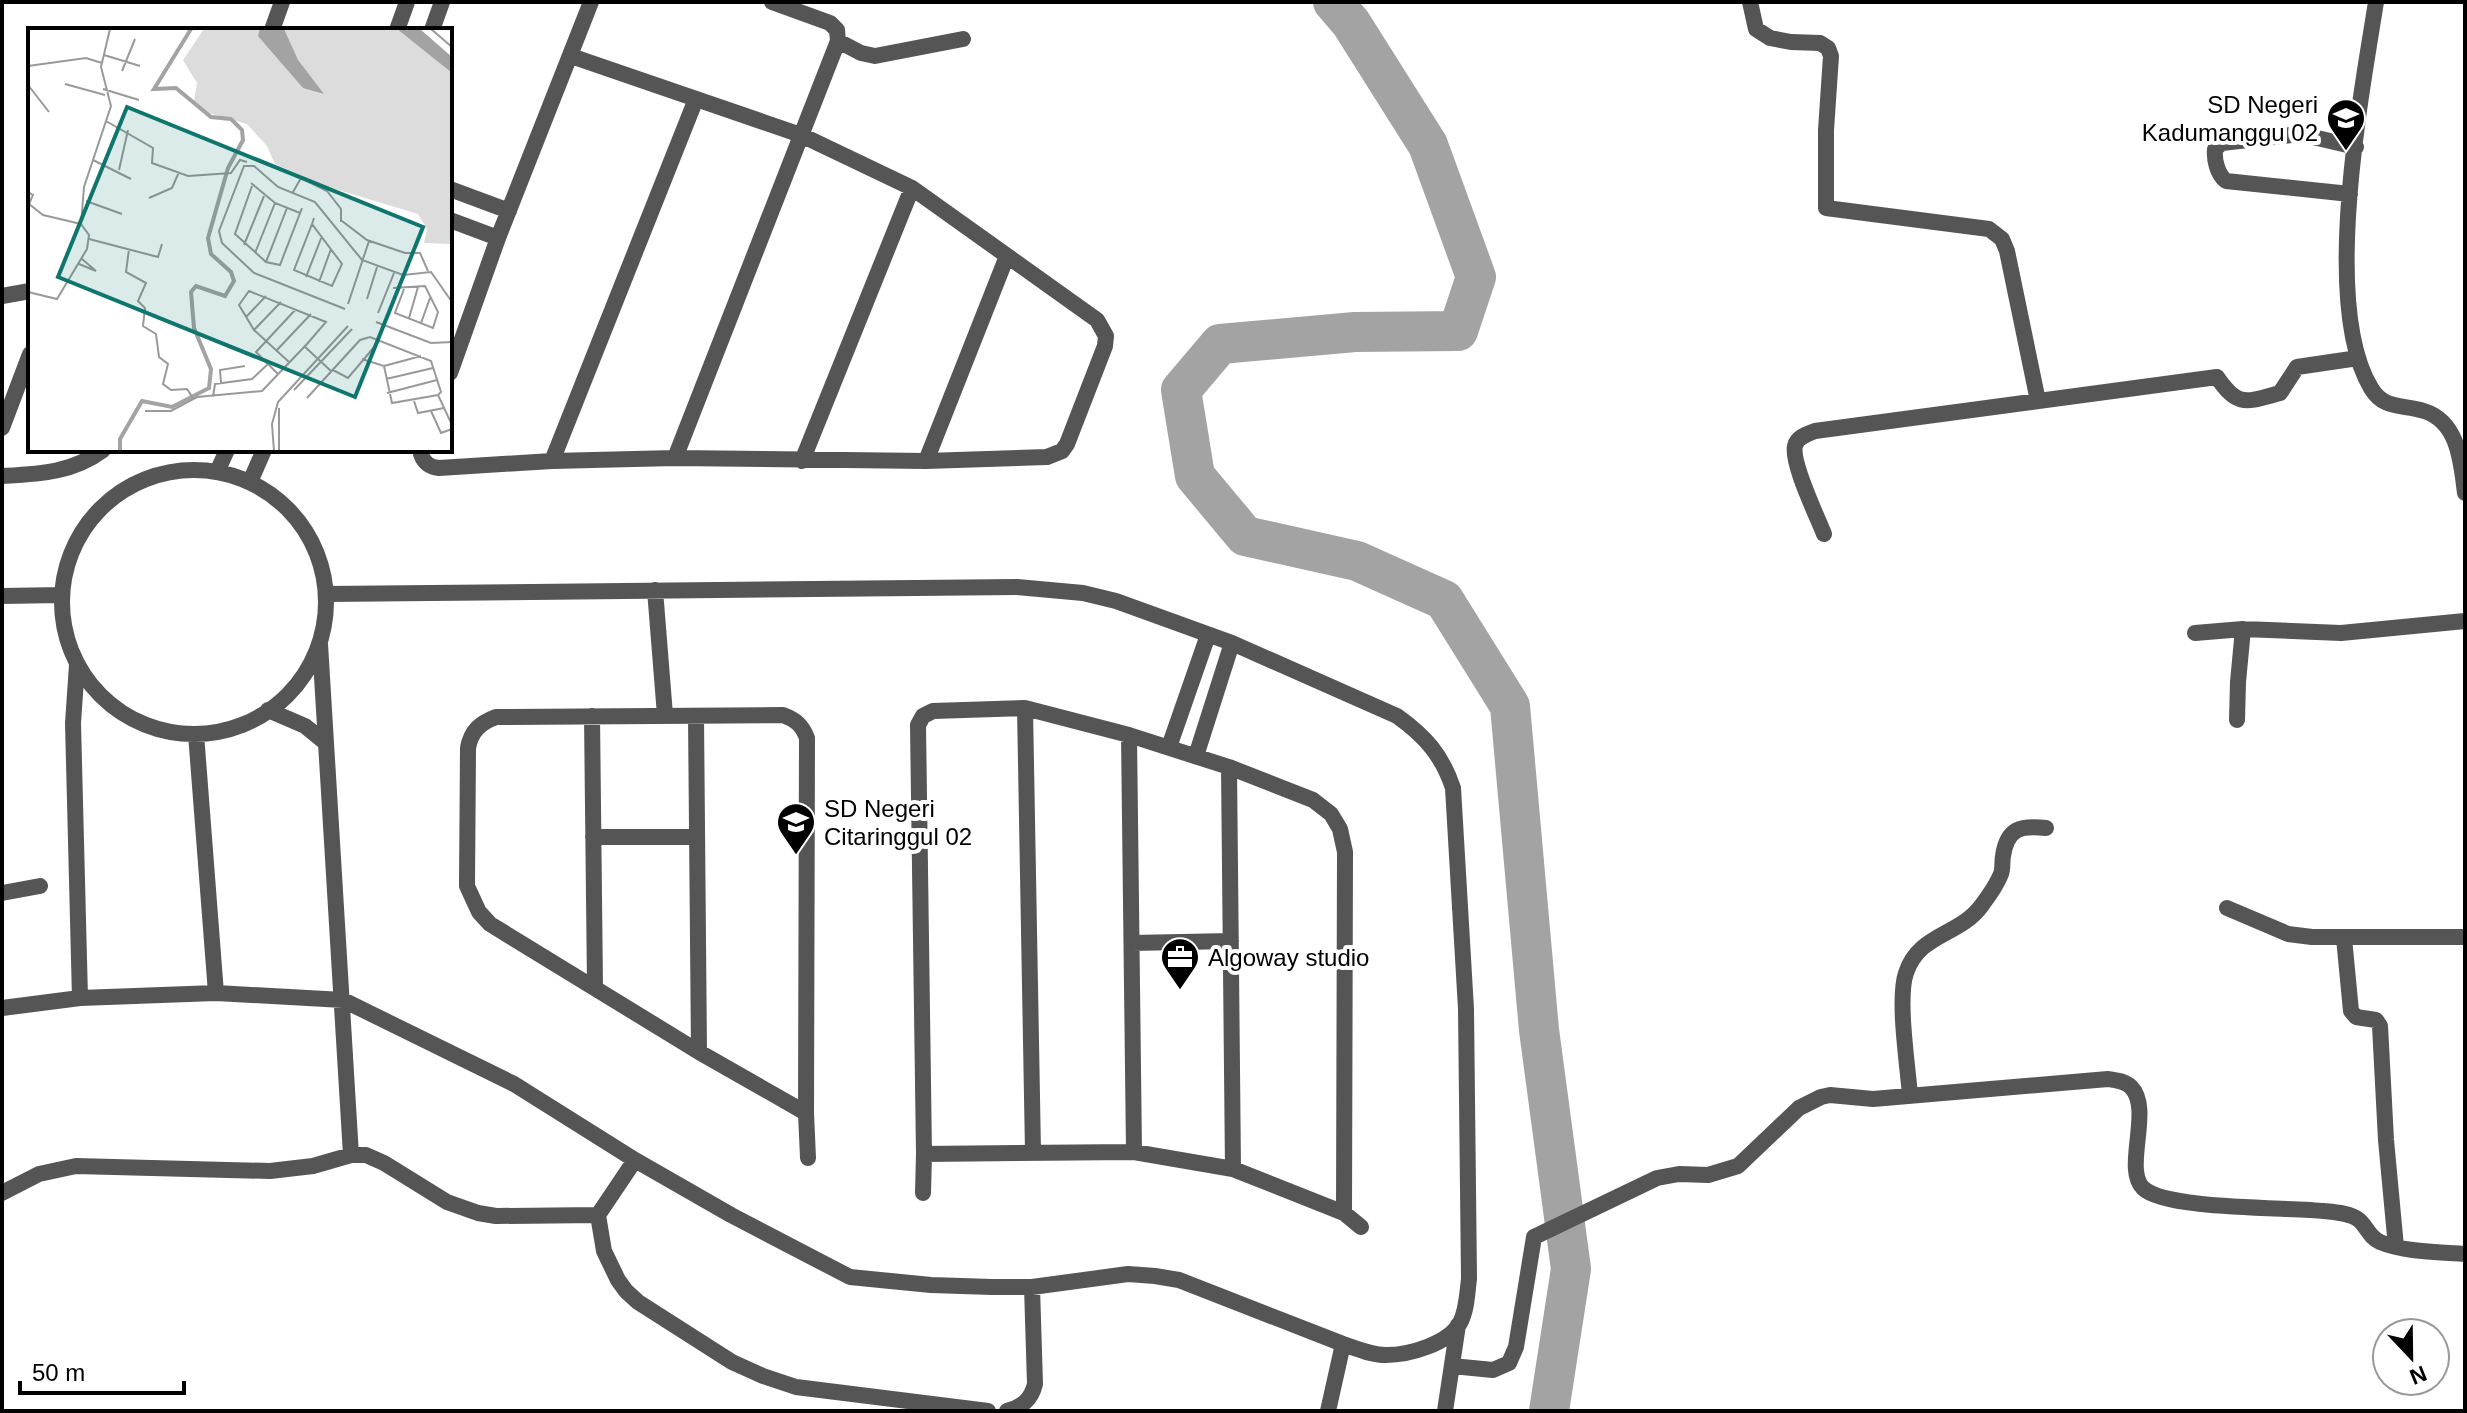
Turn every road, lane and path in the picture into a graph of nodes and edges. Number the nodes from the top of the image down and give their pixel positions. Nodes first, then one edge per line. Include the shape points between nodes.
1 (282, 2) edge
2 (407, 2) edge
3 (442, 2) edge
4 (591, 2) edge
5 (772, 2) edge
6 (1750, 2) edge
7 (2376, 2) edge
8 (273, 28) edge
9 (398, 28) edge
10 (433, 28) edge
11 (963, 39) dead end
12 (838, 41) junction
13 (571, 56) junction
14 (696, 99) junction
15 (801, 135) junction
16 (2356, 147) junction
17 (912, 188) junction
18 (452, 190) edge
19 (2350, 194) junction
20 (509, 211) junction
21 (452, 221) edge
22 (498, 238) junction
23 (1007, 256) junction
24 (28, 291) edge
25 (2, 296) edge
26 (2358, 358) junction
27 (28, 359) edge
28 (452, 367) edge
29 (2038, 401) junction
30 (2, 428) edge
31 (2460, 440) edge
32 (100, 452) edge
33 (226, 452) edge
34 (263, 452) edge
35 (422, 452) edge
36 (675, 458) junction
37 (552, 461) junction
38 (802, 461) junction
39 (926, 461) junction
40 (217, 472) junction
41 (2, 476) edge
42 (250, 482) junction
43 (2465, 493) edge
44 (1824, 534) dead end
45 (655, 590) junction
46 (326, 594) junction
47 (61, 595) junction
48 (2, 596) edge
49 (2465, 621) edge
50 (2243, 629) junction
51 (2195, 633) dead end
52 (1208, 635) junction
53 (320, 642) junction
54 (1232, 643) junction
55 (77, 665) junction
56 (1025, 708) junction
57 (268, 710) junction
58 (665, 715) junction
59 (592, 716) junction
60 (696, 716) junction
61 (2237, 720) dead end
62 (196, 734) junction
63 (1129, 735) junction
64 (326, 743) junction
65 (1169, 747) junction
66 (1196, 756) junction
67 (1229, 767) junction
68 (2046, 828) dead end
69 (593, 837) junction
70 (697, 837) junction
71 (40, 886) dead end
72 (2, 893) edge
73 (2227, 908) dead end
74 (2465, 937) edge
75 (2344, 938) junction
76 (1231, 941) junction
77 (1132, 943) junction
78 (595, 986) junction
79 (216, 993) junction
80 (80, 998) junction
81 (343, 1000) junction
82 (2, 1008) edge
83 (699, 1052) junction
84 (1910, 1096) junction
85 (806, 1113) junction
86 (1033, 1152) junction
87 (1134, 1152) junction
88 (924, 1154) junction
89 (351, 1155) junction
90 (808, 1158) dead end
91 (635, 1160) junction
92 (1233, 1169) junction
93 (2, 1193) edge
94 (923, 1193) dead end
95 (1344, 1213) junction
96 (598, 1215) junction
97 (1361, 1227) dead end
98 (2396, 1247) junction
99 (2465, 1254) edge
100 (1032, 1287) junction
101 (1458, 1325) junction
102 (1343, 1344) junction
103 (1452, 1366) junction
104 (988, 1411) edge
105 (1007, 1411) edge
106 (1328, 1411) edge
107 (1445, 1411) edge

1 - 8 street
2 - 9 street
3 - 10 street
4 - 13 street
5 - 12 street via 830,23
6 - 29 street via 1756,29 1770,38 1820,43 1831,56 1826,208 1989,229 2002,239
7 - 16 street
11 - 12 street via 875,56
12 - 15 street
13 - 14 street
13 - 20 street
14 - 15 street
14 - 37 street
15 - 17 street
15 - 36 street
16 - 19 street
16 - 19 street via 2300,134 2222,143 2215,149 2226,181
17 - 23 street
17 - 38 street
18 - 20 street
19 - 26 street via 2347,281
20 - 22 street
21 - 22 street
22 - 28 street
23 - 39 street
23 - 39 street via 1097,320 1106,336 1072,430 1062,451 1047,457
24 - 25 street
26 - 29 street via 2297,367 2280,393 2259,399 2229,395 2217,377
26 - 31 street via 2379,400 2425,411
27 - 30 street
29 - 44 street via 1805,435 1795,456
31 - 43 street
32 - 41 street via 65,470
33 - 40 street
34 - 42 street
35 - 37 street via 426,463 439,468
36 - 37 street
36 - 38 street
38 - 39 street
40 - 42 street
40 - 47 street via 180,471 144,480 112,499 86,526 69,559
42 - 46 street via 288,509 315,548
45 - 46 street
45 - 52 street via 1054,590 1116,601
45 - 58 street
46 - 53 street
47 - 48 street
47 - 55 street via 64,631
49 - 50 street via 2341,633
50 - 51 street
50 - 61 street
52 - 54 street
52 - 65 street
53 - 57 street via 306,672
53 - 64 street
54 - 66 street
54 - 101 street via 1397,716 1436,749 1447,769 1453,788 1466,1009 1469,1279
55 - 62 street via 120,711 148,727
55 - 80 street via 73,723
56 - 63 street
56 - 86 street
56 - 88 street via 933,711 918,725
57 - 62 street via 228,730
57 - 64 street via 305,726
58 - 59 street
58 - 60 street
59 - 69 street
59 - 78 street via 496,717 469,738 467,886 490,924
60 - 70 street
60 - 85 street via 783,715 803,726 807,738
62 - 79 street
63 - 65 street
63 - 77 street
64 - 81 street
65 - 66 street
66 - 67 street
67 - 76 street
67 - 95 street via 1313,800 1340,829 1345,852
68 - 84 street via 2032,826 2006,838 2001,873 1980,908 1930,940 1911,961 1904,1000
69 - 70 street
69 - 78 street
70 - 83 street
71 - 72 street
73 - 75 street via 2288,934
74 - 75 street
75 - 98 street via 2351,1011 2380,1026
76 - 77 street
76 - 92 street
77 - 87 street
78 - 83 street
79 - 80 street
79 - 81 street
80 - 82 street
81 - 89 street
81 - 91 street via 514,1084
83 - 85 street
84 - 98 street via 2123,1082 2137,1096 2136,1164 2143,1189 2206,1205 2352,1216 2377,1242
84 - 103 street via 1821,1097 1799,1108 1738,1166 1708,1175 1657,1178 1534,1237 1509,1363 1493,1370
85 - 90 street
86 - 87 street
86 - 88 street
87 - 92 street
88 - 94 street
89 - 93 street via 270,1171 76,1166 39,1174
89 - 96 street via 375,1158 447,1202 478,1213
91 - 96 street
91 - 100 street via 850,1277
92 - 95 street
95 - 97 street
96 - 104 street via 604,1251 626,1291 732,1362 796,1387
98 - 99 street
100 - 102 street via 1128,1274 1179,1280
100 - 105 street via 1035,1384 1025,1403
101 - 102 street via 1444,1337 1407,1352 1368,1353
101 - 103 street
102 - 106 street
103 - 107 street

